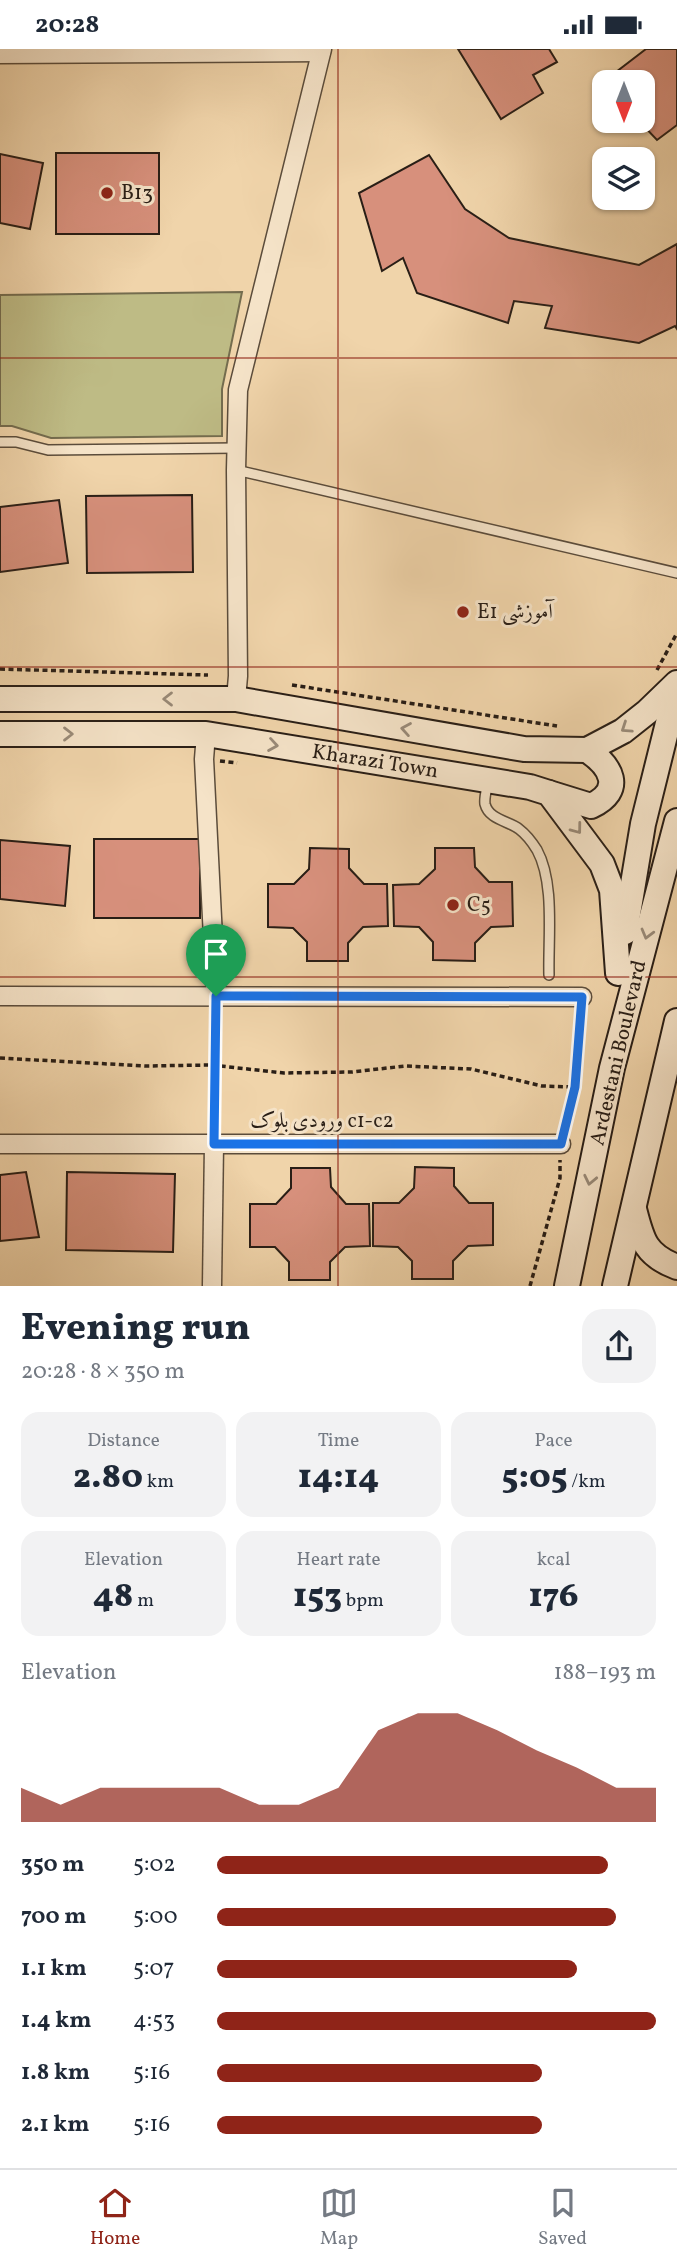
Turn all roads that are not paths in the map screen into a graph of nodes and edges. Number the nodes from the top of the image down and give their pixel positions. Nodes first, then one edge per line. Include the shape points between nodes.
1 (321, 50) edge
2 (0, 54) edge
3 (0, 442) edge
4 (237, 448) junction
5 (236, 470) junction
6 (677, 573) edge
7 (670, 680) edge
8 (237, 688) junction
9 (0, 699) edge
10 (0, 734) edge
11 (205, 734) junction
12 (587, 750) junction
13 (489, 780) junction
14 (549, 793) junction
15 (677, 821) edge
16 (618, 973) junction
17 (549, 975) dead end
18 (0, 996) edge
19 (216, 996) junction
20 (582, 997) road end
21 (677, 1021) edge
22 (612, 1068) junction
23 (0, 1144) edge
24 (214, 1144) junction
25 (561, 1144) road end
26 (633, 1205) junction
27 (677, 1267) edge
28 (212, 1286) edge
29 (567, 1286) edge
30 (615, 1286) edge

1 - 2 street
1 - 4 street via 238,390
3 - 4 lane via 48,450
4 - 5 street
5 - 6 lane
5 - 8 street
7 -> 12 street, Kharazi Town via 647,712
7 - 16 street
8 -> 9 street, Kharazi Town
12 -> 8 street, Kharazi Town via 524,749
10 -> 11 street, Kharazi Town
11 -> 13 street, Kharazi Town
11 - 19 street
12 - 14 street, Kharazi Town via 611,775 605,800 591,806
13 - 14 street, Kharazi Town
13 - 17 lane via 485,804 489,812 529,838 547,875
14 -> 16 street via 603,864 612,890
15 -> 22 street, Ardestani Boulevard
16 - 22 street
18 - 19 street
19 - 20 street
21 - 26 street
22 -> 29 street, Ardestani Boulevard
23 - 24 street, ورودی بلوک c1-c2
24 - 25 street, ورودی بلوک c1-c2
24 - 28 street
26 - 27 street via 642,1239 660,1260
26 - 30 street

